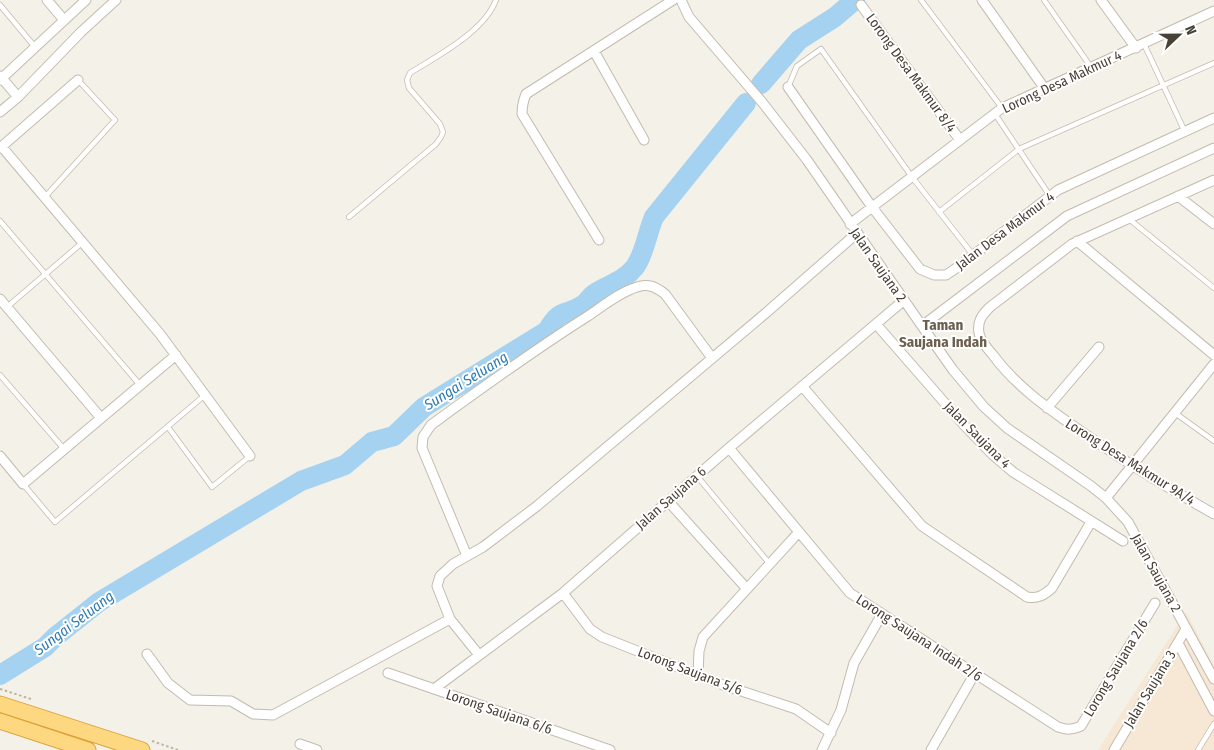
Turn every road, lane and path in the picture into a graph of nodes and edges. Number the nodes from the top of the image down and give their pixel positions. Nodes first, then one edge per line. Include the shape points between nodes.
1 (47, 0) edge
2 (86, 0) edge
3 (116, 0) edge
4 (496, 0) edge
5 (673, 0) edge
6 (681, 0) edge
7 (922, 0) edge
8 (982, 0) edge
9 (1044, 0) edge
10 (1101, 0) edge
11 (0, 5) edge
12 (861, 6) dead end
13 (1214, 11) edge
14 (64, 20) junction
15 (1140, 46) junction
16 (35, 47) junction
17 (594, 50) junction
18 (1214, 62) edge
19 (1091, 68) junction
20 (0, 78) edge
21 (78, 80) joint
22 (1164, 86) junction
23 (788, 87) joint
24 (1044, 89) junction
25 (18, 97) junction
26 (998, 111) junction
27 (0, 112) edge
28 (1214, 118) edge
29 (1185, 132) junction
30 (644, 140) dead end
31 (960, 140) junction
32 (1, 148) edge
33 (1214, 148) edge
34 (1020, 149) junction
35 (912, 177) junction
36 (1214, 180) edge
37 (1050, 196) junction
38 (1178, 196) junction
39 (44, 197) junction
40 (872, 207) junction
41 (939, 212) junction
42 (349, 217) dead end
43 (1128, 218) junction
44 (0, 221) edge
45 (850, 224) junction
46 (1214, 224) edge
47 (856, 234) junction
48 (599, 240) dead end
49 (1078, 241) junction
50 (83, 242) junction
51 (974, 255) junction
52 (45, 274) junction
53 (1214, 288) edge
54 (903, 300) junction
55 (3, 305) edge
56 (876, 324) junction
57 (922, 326) junction
58 (1099, 347) dead end
59 (176, 355) junction
60 (1214, 355) edge
61 (712, 358) junction
62 (1214, 364) edge
63 (0, 375) edge
64 (140, 385) junction
65 (802, 386) junction
66 (206, 395) junction
67 (1047, 408) junction
68 (1175, 413) junction
69 (101, 418) junction
70 (168, 427) junction
71 (1214, 441) edge
72 (729, 448) junction
73 (64, 449) junction
74 (0, 456) edge
75 (250, 456) joint
76 (1132, 466) junction
77 (697, 476) junction
78 (23, 484) junction
79 (1106, 498) junction
80 (668, 501) junction
81 (1214, 514) edge
82 (1091, 522) junction
83 (799, 532) junction
84 (1123, 541) dead end
85 (466, 556) junction
86 (770, 564) junction
87 (747, 589) junction
88 (563, 593) junction
89 (1155, 604) dead end
90 (882, 614) junction
91 (450, 619) junction
92 (1186, 629) junction
93 (1178, 643) junction
94 (147, 654) dead end
95 (479, 655) junction
96 (388, 673) dead end
97 (975, 674) junction
98 (698, 675) junction
99 (1214, 678) edge
100 (0, 689) edge
101 (434, 689) junction
102 (10, 692) dead end
103 (0, 704) edge
104 (1214, 711) edge
105 (0, 721) edge
106 (1214, 724) edge
107 (1073, 730) joint
108 (831, 733) junction
109 (300, 744) dead end
110 (88, 750) edge
111 (142, 750) edge
112 (317, 750) edge
113 (610, 750) edge
114 (822, 750) edge
115 (930, 750) edge
116 (1114, 750) edge
117 (1198, 750) edge

1 - 14 street
2 - 14 street
3 - 25 street
4 - 42 lane via 472,31 410,73 407,80 409,88 440,124 441,137
5 - 17 street
6 - 45 street, Jalan Saujana 2 via 689,17 807,160
7 - 26 lane
8 - 24 street
9 - 19 lane
10 - 15 street
11 - 16 lane
12 - 31 street, Lorong Desa Makmur 8/4
13 - 15 street, Lorong Desa Makmur 4
14 - 16 street
15 - 19 street, Lorong Desa Makmur 4
15 - 22 lane
16 - 20 street
17 - 30 street
17 - 48 street via 526,94 522,114
18 - 22 lane
19 - 24 street, Lorong Desa Makmur 4
20 - 25 street
21 - 32 street
21 - 39 lane via 115,120
22 - 29 lane
22 - 34 lane
23 - 35 lane via 797,66 821,49
23 - 40 street, Jalan Desa Makmur 4
24 - 26 street, Lorong Desa Makmur 4
25 - 27 street
26 - 31 street, Lorong Desa Makmur 4
26 - 34 lane
28 - 29 street, Jalan Desa Makmur 4
29 - 37 street, Jalan Desa Makmur 4
31 - 35 street, Lorong Desa Makmur 4
32 - 39 street
33 - 57 street via 1067,216
34 - 37 lane
34 - 41 lane
35 - 40 street, Lorong Desa Makmur 4
35 - 41 lane
36 - 38 street
37 - 51 street, Jalan Desa Makmur 4
38 - 43 street
38 - 46 street
39 - 50 street
40 - 45 street, Lorong Desa Makmur 4
40 - 51 street, Jalan Desa Makmur 4 via 920,269 934,275 946,275
41 - 51 lane
43 - 49 street
43 - 53 lane
44 - 52 lane
45 - 47 street, Jalan Saujana 2
47 - 54 street, Jalan Saujana 2
47 - 61 street
49 - 60 street
49 - 67 street, Lorong Desa Makmur 9A/4 via 990,307 981,316 979,325 983,343 999,363
50 - 52 lane
50 - 59 street
52 - 55 lane
52 - 64 lane
54 - 56 street, Jalan Saujana 6
54 - 57 street, Jalan Saujana 2
55 - 69 street
56 - 65 street, Jalan Saujana 6
56 - 82 street, Jalan Saujana 4 via 992,454 1013,472
57 - 79 street, Jalan Saujana 2 via 984,407 1007,428
58 - 67 street
59 - 64 street
59 - 66 street
61 - 85 street via 537,506
61 - 85 street via 665,294 649,285 637,287 550,340 431,424 423,437 422,448
62 - 68 street
63 - 73 lane
64 - 69 street
65 - 72 street, Jalan Saujana 6
65 - 82 street via 922,526 1027,597 1044,596 1052,588
66 - 70 lane
66 - 75 street
67 - 76 street, Lorong Desa Makmur 9A/4
68 - 71 lane
68 - 76 street
69 - 73 street
70 - 75 lane via 212,487
70 - 78 lane via 55,522
72 - 77 street, Jalan Saujana 6
72 - 83 street, Lorong Saujana Indah 2/6
73 - 78 street
74 - 78 street
76 - 79 street
76 - 81 street, Lorong Desa Makmur 9A/4
77 - 80 street, Jalan Saujana 6
77 - 86 lane
79 - 92 street, Jalan Saujana 2 via 1128,522
80 - 87 street
80 - 88 street, Jalan Saujana 6
82 - 84 street, Jalan Saujana 4
83 - 86 street
83 - 90 street, Lorong Saujana Indah 2/6 via 850,593
85 - 91 street via 440,576 436,586
86 - 87 street
87 - 98 street via 703,637
88 - 95 street, Jalan Saujana 6
88 - 98 street, Lorong Saujana 5/6 via 590,629
89 - 107 street, Lorong Saujana 2/6 via 1081,726
90 - 97 street, Lorong Saujana Indah 2/6
90 - 108 street via 854,662
91 - 94 street via 273,715 265,716 253,714 231,701 190,700 168,683
91 - 95 street
92 - 93 street, Jalan Saujana 3
92 - 99 street, Jalan Saujana 2
93 - 104 street
93 - 116 street, Jalan Saujana 3
95 - 101 street, Jalan Saujana 6
96 - 101 street, Lorong Saujana 6/6
97 - 107 street, Lorong Saujana Indah 2/6 via 1058,727
97 - 115 street
98 - 108 street, Lorong Saujana 5/6 via 796,709
100 - 102 path
101 - 113 street, Lorong Saujana 6/6
103 - 111 highway
105 - 110 highway
106 - 117 lane
108 - 114 street
109 - 112 street

